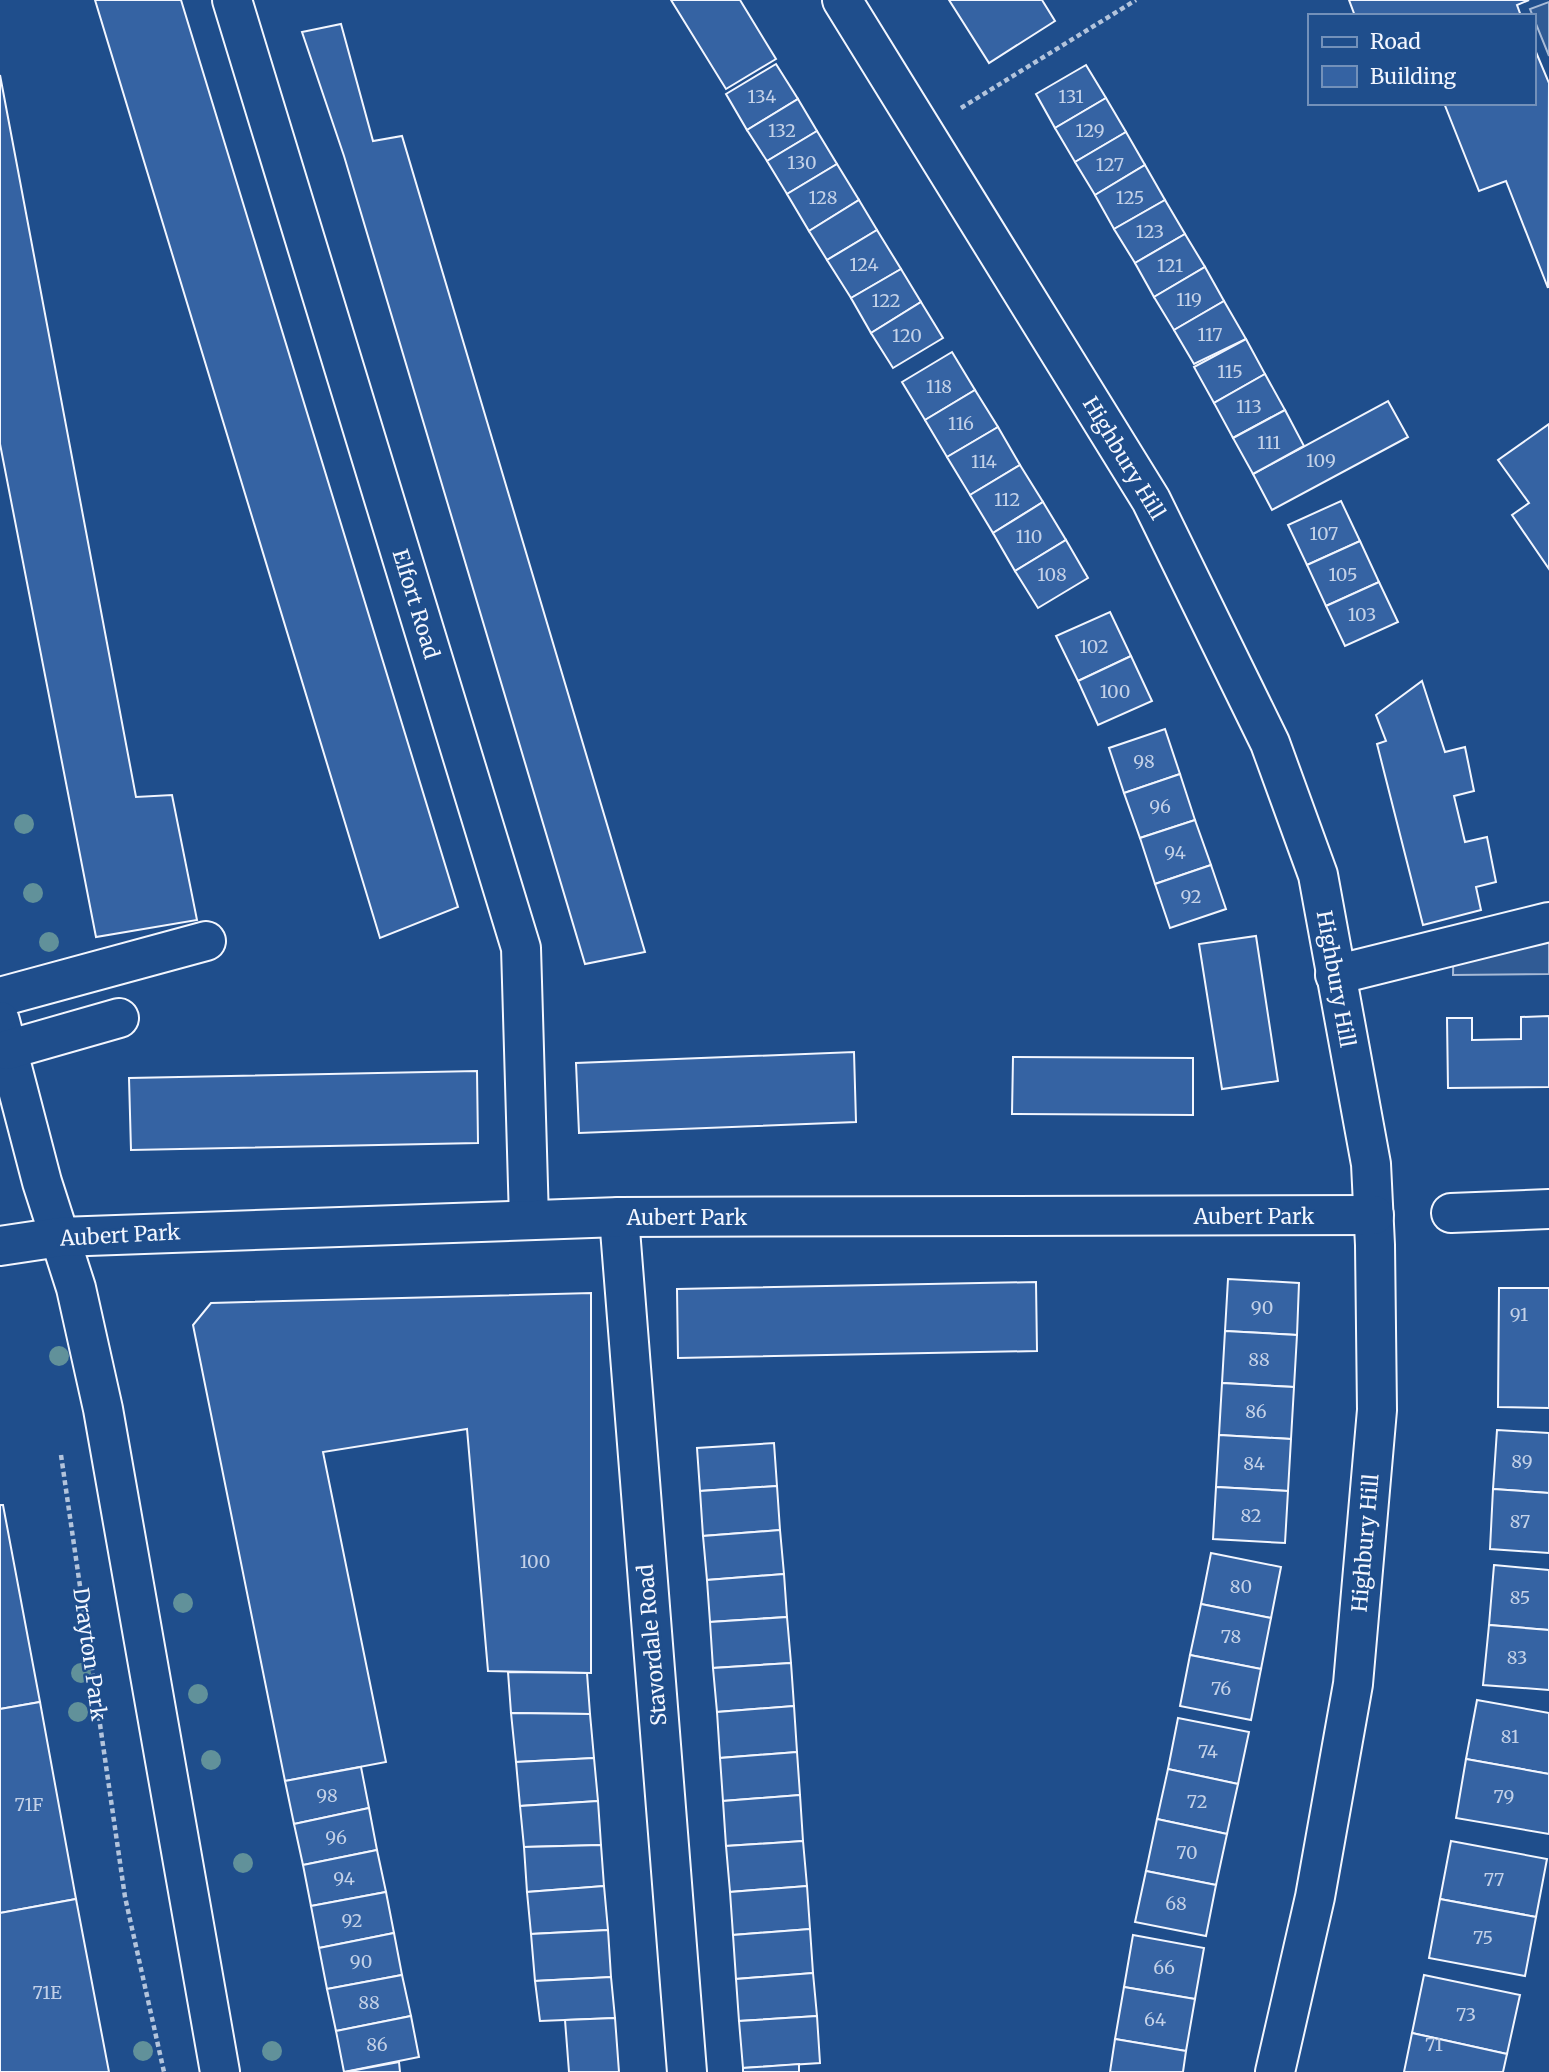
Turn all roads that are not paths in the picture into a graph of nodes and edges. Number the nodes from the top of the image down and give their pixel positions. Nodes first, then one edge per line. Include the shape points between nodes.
1 (232, 0) edge
2 (842, 0) edge
3 (1549, 922) edge
4 (206, 941) dead end
5 (1335, 975) junction
6 (0, 997) edge
7 (119, 1018) dead end
8 (4, 1035) edge
9 (1549, 1209) edge
10 (1451, 1213) dead end
11 (1374, 1215) junction
12 (619, 1217) junction
13 (529, 1219) junction
14 (61, 1237) junction
15 (0, 1247) edge
16 (220, 2072) edge
17 (687, 2072) edge
18 (1275, 2072) edge

1 - 13 street, Elfort Road via 522,948
2 - 5 street, Highbury Hill via 1151,500 1270,743 1318,875
3 - 5 street
4 - 6 street
5 - 11 street, Highbury Hill via 1371,1164
7 - 8 street
8 - 14 street
9 - 10 street
11 - 12 street, Aubert Park
11 - 18 street, Highbury Hill via 1377,1410 1353,1684 1315,1897
12 - 13 street, Aubert Park
12 - 17 street, Stavordale Road
13 - 14 street, Aubert Park
14 - 15 street, Aubert Park
14 - 16 street via 103,1409

